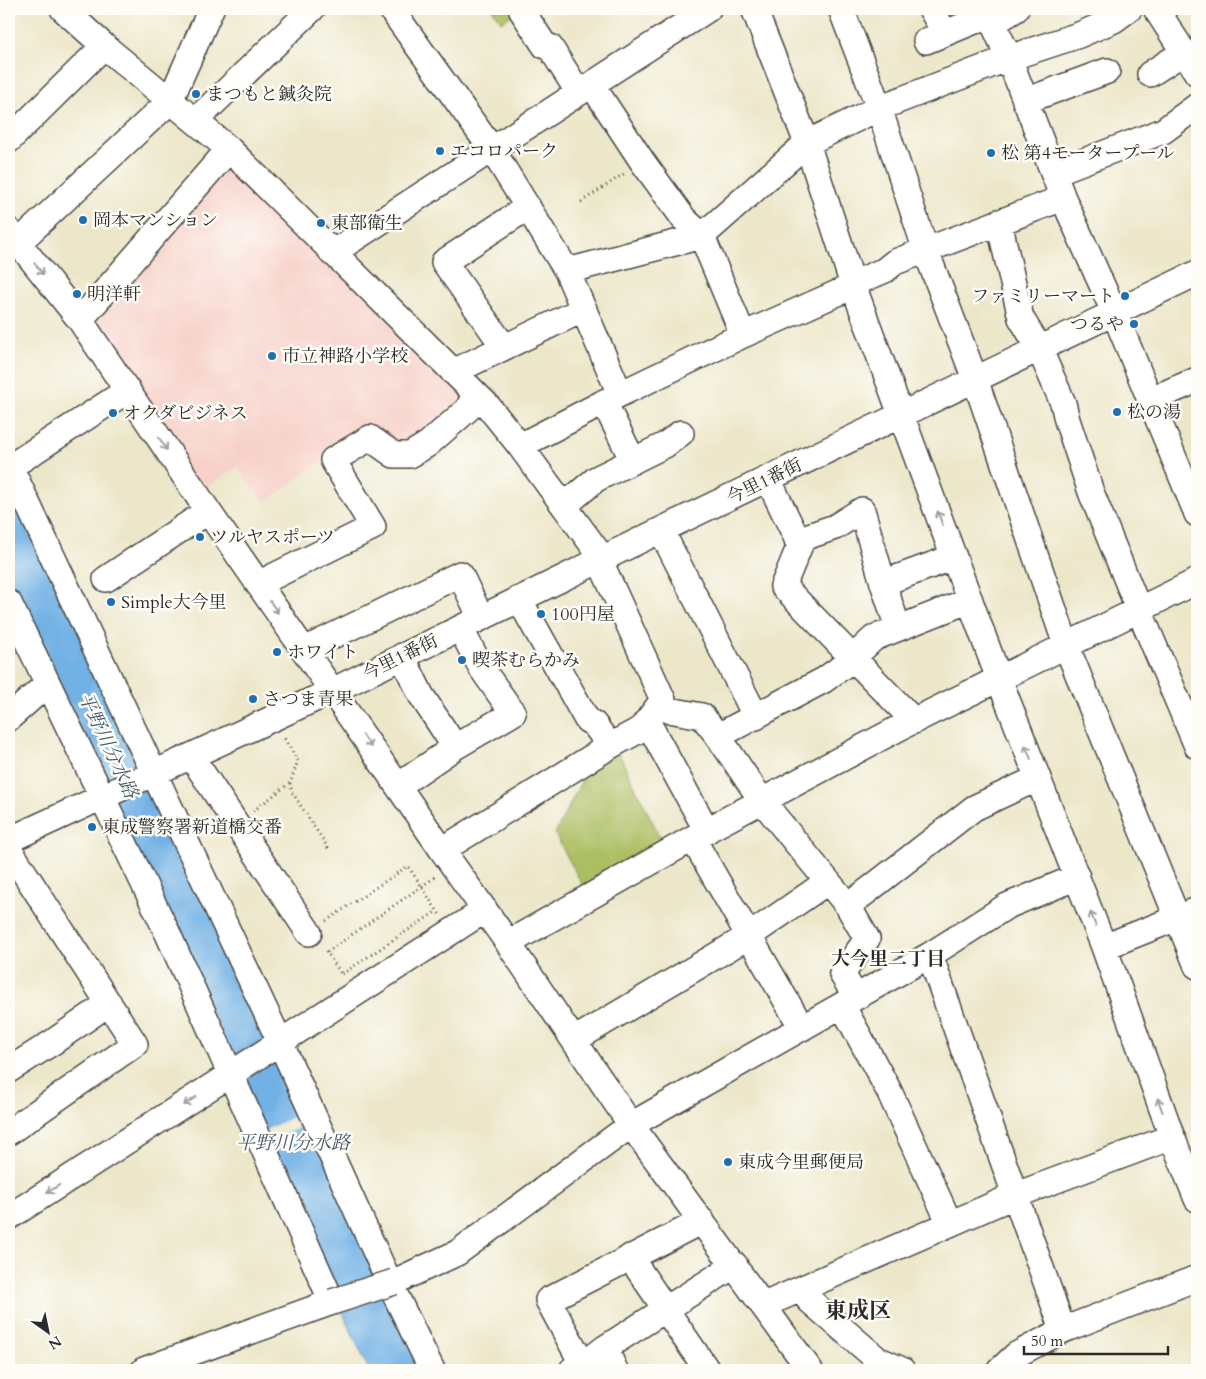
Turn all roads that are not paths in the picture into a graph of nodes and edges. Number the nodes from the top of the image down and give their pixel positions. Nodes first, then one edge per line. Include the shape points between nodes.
1 (63, 9) edge
2 (312, 9) edge
3 (391, 9) edge
4 (708, 9) edge
5 (754, 9) edge
6 (931, 9) edge
7 (1016, 9) edge
8 (1156, 9) edge
9 (522, 11) dead end
10 (848, 11) edge
11 (204, 12) edge
12 (1116, 13) edge
13 (988, 16) edge
14 (104, 46) junction
15 (1184, 52) junction
16 (1009, 58) junction
17 (1106, 71) dead end
18 (1197, 73) edge
19 (1150, 74) dead end
20 (585, 89) junction
21 (170, 101) junction
22 (1025, 101) junction
23 (1197, 106) edge
24 (879, 108) junction
25 (195, 121) junction
26 (9, 140) edge
27 (807, 143) junction
28 (491, 148) junction
29 (229, 149) junction
30 (1053, 173) junction
31 (1063, 198) junction
32 (528, 207) junction
33 (999, 222) junction
34 (702, 236) junction
35 (12, 241) edge
36 (926, 250) junction
37 (332, 253) junction
38 (567, 271) junction
39 (1197, 273) edge
40 (853, 285) junction
41 (584, 309) junction
42 (1114, 312) junction
43 (80, 320) junction
44 (742, 335) junction
45 (504, 347) junction
46 (1039, 348) junction
47 (453, 372) junction
48 (975, 379) junction
49 (1197, 380) edge
50 (128, 390) junction
51 (475, 394) junction
52 (612, 398) junction
53 (1150, 400) junction
54 (901, 414) junction
55 (681, 433) dead end
56 (520, 446) junction
57 (634, 461) junction
58 (9, 466) edge
59 (768, 479) junction
60 (564, 506) junction
61 (208, 511) junction
62 (1197, 514) edge
63 (661, 530) junction
64 (797, 540) junction
65 (954, 557) junction
66 (601, 560) junction
67 (106, 579) dead end
68 (1197, 581) edge
69 (883, 583) junction
70 (258, 584) junction
71 (519, 600) junction
72 (970, 600) junction
73 (9, 603) edge
74 (1139, 610) junction
75 (471, 623) junction
76 (898, 628) junction
77 (1066, 646) junction
78 (304, 650) junction
79 (402, 656) junction
80 (853, 658) junction
81 (999, 679) junction
82 (47, 684) junction
83 (332, 691) junction
84 (652, 714) junction
85 (756, 717) junction
86 (9, 718) edge
87 (914, 720) junction
88 (718, 736) junction
89 (610, 746) junction
90 (1197, 746) edge
91 (455, 747) junction
92 (191, 756) junction
93 (154, 773) junction
94 (1038, 778) junction
95 (398, 786) junction
96 (101, 797) junction
97 (762, 801) junction
98 (700, 835) junction
99 (9, 840) edge
100 (9, 849) edge
101 (442, 850) junction
102 (1077, 877) junction
103 (827, 882) junction
104 (848, 906) junction
105 (485, 910) junction
106 (1187, 914) edge
107 (311, 932) road end
108 (749, 936) junction
109 (508, 943) junction
110 (1104, 947) junction
111 (930, 955) junction
112 (1197, 966) edge
113 (849, 1001) junction
114 (109, 1003) junction
115 (802, 1028) junction
116 (574, 1040) junction
117 (280, 1042) junction
118 (9, 1070) edge
119 (231, 1074) junction
120 (632, 1124) junction
121 (9, 1132) edge
122 (1172, 1137) junction
123 (1016, 1195) junction
124 (1197, 1199) edge
125 (9, 1217) edge
126 (702, 1221) junction
127 (950, 1224) junction
128 (630, 1257) junction
129 (735, 1265) junction
130 (1197, 1278) edge
131 (801, 1289) junction
132 (332, 1302) junction
133 (764, 1305) junction
134 (666, 1310) junction
135 (1063, 1330) junction
136 (610, 1359) edge
137 (577, 1368) edge
138 (144, 1370) edge
139 (432, 1370) edge
140 (707, 1370) edge
141 (810, 1370) edge
142 (902, 1370) edge
143 (1000, 1370) edge

1 - 14 street
2 - 25 street
3 - 28 street
4 - 20 street
5 - 27 street
6 - 13 street via 935,37
7 - 13 street
8 - 15 street
9 - 20 street via 545,46 550,47
10 - 24 street
11 - 21 street
12 - 16 street via 1080,35
13 - 16 street
14 - 21 street
14 - 26 street
15 - 18 street
15 - 19 street
16 - 22 street
16 - 24 street
17 - 22 street
20 - 28 street
20 - 34 street via 684,219
21 - 25 street
21 - 35 street
22 - 30 street
23 - 30 street via 1163,131
24 - 27 street
24 - 36 street
25 - 29 street
27 - 34 street
27 - 40 street
28 - 32 street
28 - 37 street
29 - 37 street
29 - 43 street
30 - 31 street
31 - 33 street
31 - 42 street
32 - 38 street
32 - 45 street via 444,262
33 - 36 street
33 - 46 street via 1021,318
34 - 38 street
34 - 44 street
35 -> 43 street
36 - 40 street via 894,262 885,270
36 - 48 street
37 - 47 street
38 - 41 street
39 - 42 street, 今里1番街
40 - 44 street
40 - 54 street
41 - 45 street
41 - 52 street
42 - 46 street, 今里1番街
42 - 53 street
43 - 50 street
44 - 52 street
45 - 47 street
46 - 48 street, 今里1番街
46 - 74 street via 1063,404 1091,492
47 - 51 street
48 - 54 street, 今里1番街
48 - 77 street
49 - 53 street
50 - 58 street
50 -> 61 street
51 - 56 street
51 - 70 street via 468,408 428,444 410,454 394,455 370,438 333,460 373,527
52 - 56 street
52 - 57 street
53 - 62 street
54 - 59 street, 今里1番街
65 -> 54 street
55 - 57 street
56 - 60 street
57 - 60 street via 596,479
58 - 93 street
59 - 63 street, 今里1番街
59 - 64 street
60 - 66 street
61 - 67 street
61 - 70 street
63 - 66 street, 今里1番街
63 - 85 street
64 - 69 street via 835,527 862,510
64 - 80 street via 800,545 783,586
65 - 69 street
65 - 72 street
66 - 71 street, 今里1番街
66 - 84 street via 663,700
68 - 74 street
69 - 76 street
70 -> 78 street
71 - 75 street, 今里1番街
71 - 89 street via 587,720 594,724
72 - 76 street
72 - 81 street
73 - 82 street
74 - 77 street
74 - 90 street
75 - 78 street via 460,574
75 - 79 street, 今里1番街
75 - 91 street via 482,669 513,713
76 - 80 street via 874,638
77 - 81 street
77 - 106 street
78 - 83 street
79 - 83 street, 今里1番街
79 - 91 street via 421,695
80 - 85 street via 824,680
80 - 87 street
81 - 87 street
94 -> 81 street
82 - 86 street
82 - 96 street
83 - 92 street, 今里1番街
83 -> 95 street
84 - 88 street via 702,716
84 - 89 street via 641,729
84 - 98 street
85 - 88 street
87 - 97 street
88 - 97 street
89 - 101 street
91 - 95 street
92 - 93 street, 今里1番街
92 - 107 street
93 - 96 street, 今里1番街
93 - 117 street
94 - 102 street
94 - 104 street via 974,808
95 - 101 street
96 - 99 street, 今里1番街
96 - 119 street
97 - 98 street
97 - 103 street
98 - 108 street
98 - 109 street
100 - 114 street
101 - 105 street
110 -> 102 street
102 - 111 street via 1007,906
103 - 104 street
103 - 108 street
104 - 113 street via 867,939 842,974
105 - 109 street
105 - 117 street
106 - 110 street
106 - 112 street
108 - 115 street
108 - 116 street
109 - 116 street
122 -> 110 street
111 - 113 street
111 - 123 street
113 - 115 street
113 - 127 street
114 - 118 street
114 - 121 street via 135,1044
115 - 120 street
116 - 120 street
117 - 119 street
117 - 139 street
119 -> 125 street
119 - 132 street
120 - 126 street
120 - 132 street, bridge via 457,1253 394,1282
122 - 123 street
122 - 124 street
123 - 127 street
123 - 135 street
126 - 128 street
126 - 129 street
127 - 131 street
128 - 134 street
128 - 137 street via 548,1300
129 - 133 street
129 - 134 street
130 - 135 street
131 - 133 street
131 - 142 street via 877,1359
132 - 138 street
133 - 141 street
134 - 136 street
134 - 140 street
135 - 143 street via 1016,1355
136 - 137 street

